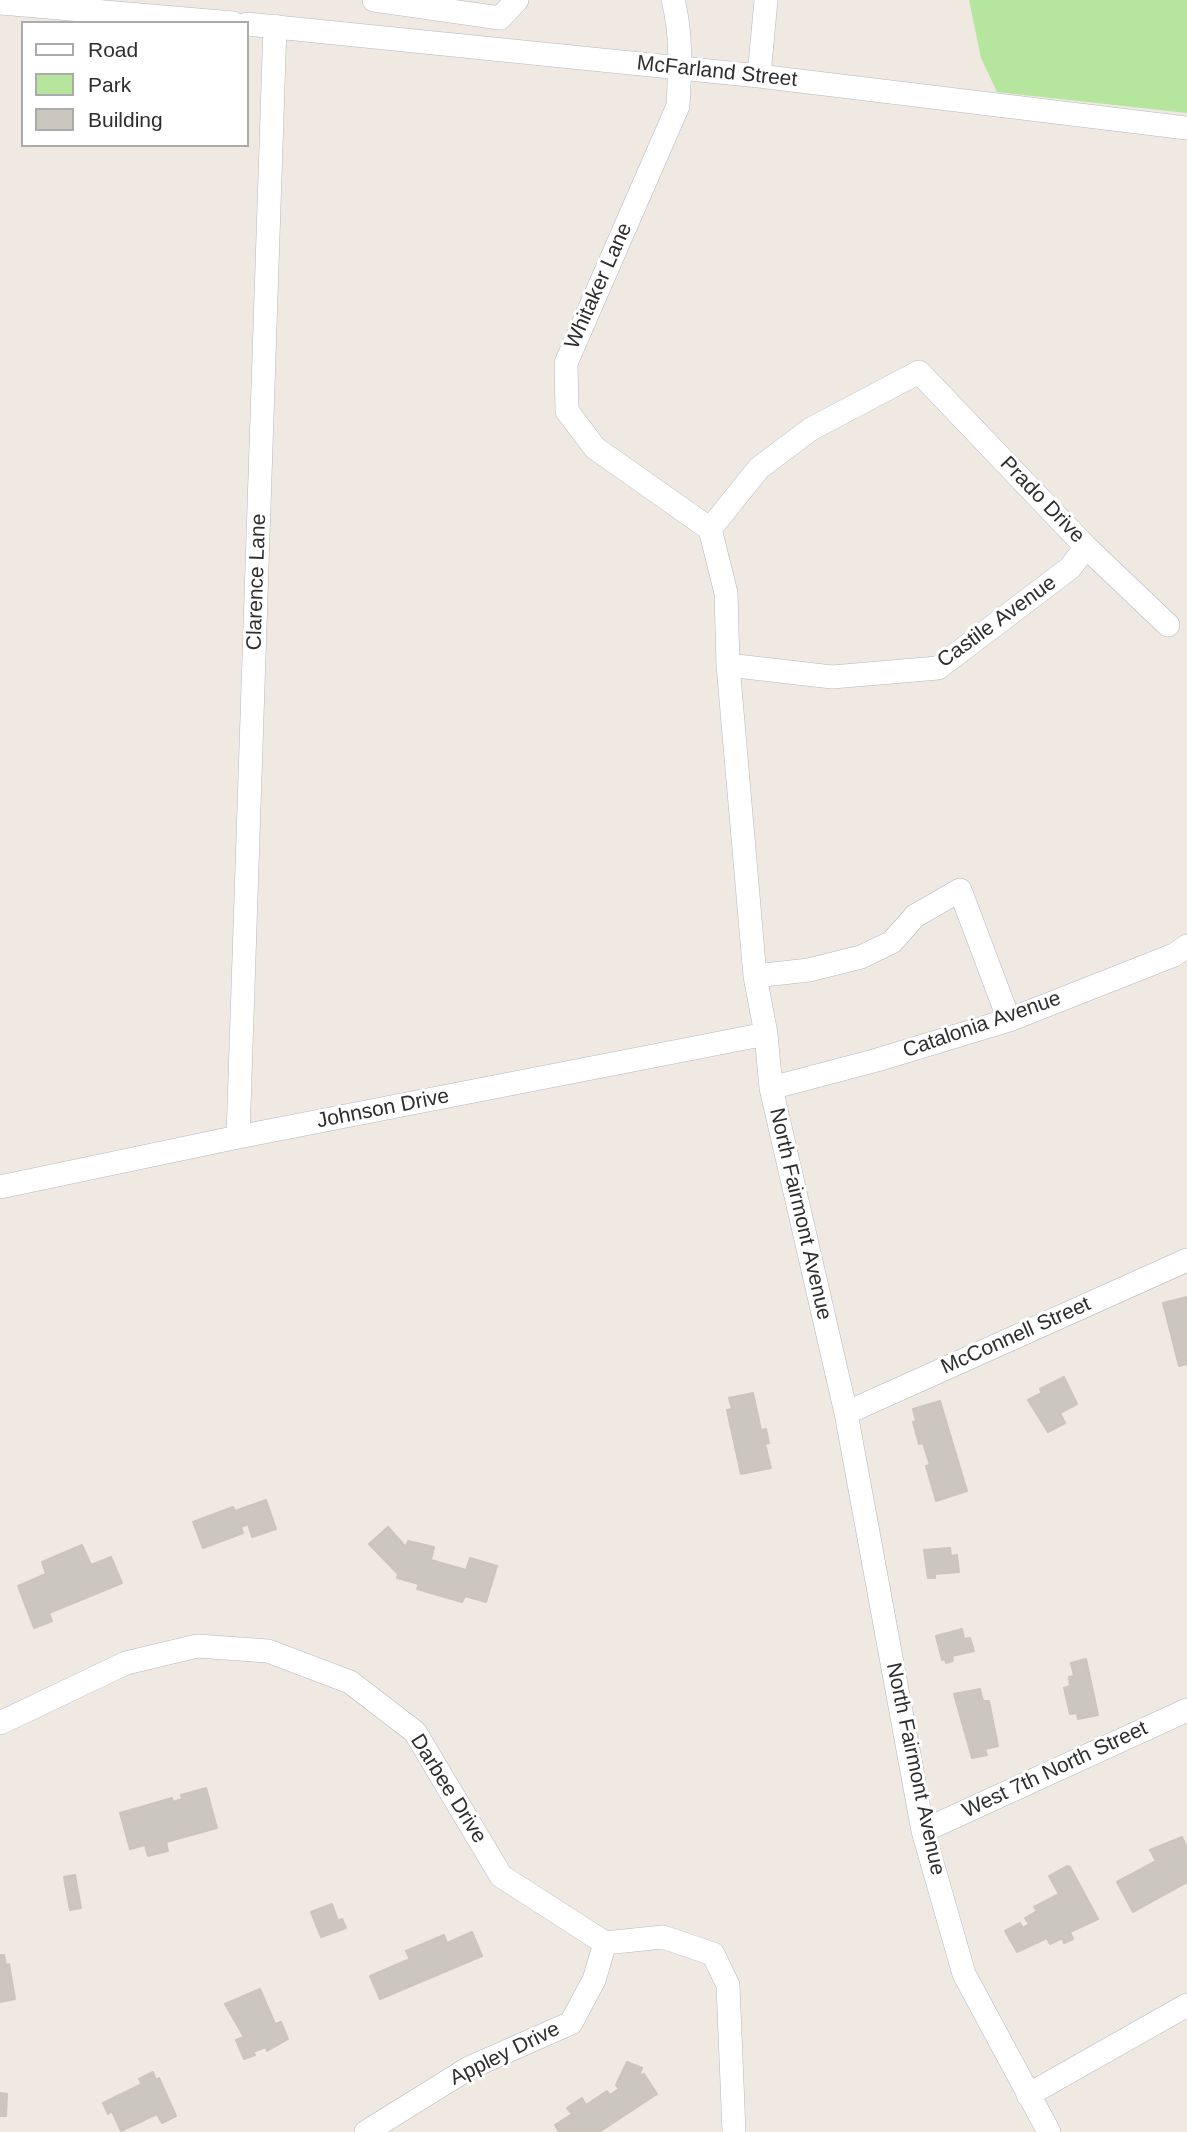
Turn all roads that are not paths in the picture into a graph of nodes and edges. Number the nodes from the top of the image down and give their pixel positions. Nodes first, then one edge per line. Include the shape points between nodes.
1 (374, 0) edge
2 (517, 0) edge
3 (673, 0) edge
4 (766, 0) edge
5 (0, 3) edge
6 (41, 3) edge
7 (214, 21) edge
8 (248, 24) edge
9 (275, 26) junction
10 (681, 67) junction
11 (759, 76) junction
12 (1187, 128) edge
13 (710, 529) junction
14 (1086, 547) junction
15 (1168, 625) dead end
16 (728, 665) junction
17 (1187, 946) edge
18 (755, 976) junction
19 (1009, 1020) junction
20 (766, 1034) junction
21 (771, 1088) junction
22 (239, 1137) junction
23 (0, 1187) edge
24 (1187, 1260) edge
25 (846, 1413) junction
26 (1187, 1710) edge
27 (0, 1723) edge
28 (923, 1831) junction
29 (605, 1944) junction
30 (1187, 2005) edge
31 (1028, 2095) junction
32 (366, 2132) edge
33 (734, 2132) edge
34 (1049, 2132) edge

1 - 2 street via 500,18
3 - 10 street, Whitaker Lane
4 - 11 street
5 - 6 street
6 - 7 street
8 - 9 street, McFarland Street
9 - 10 street, McFarland Street
9 - 22 street, Clarence Lane
10 - 11 street, McFarland Street
10 - 13 street, Whitaker Lane via 678,106 566,363 567,411 595,448
11 - 12 street, McFarland Street
13 - 14 street, Prado Drive via 759,468 811,429 919,372
13 - 16 street, North Fairmont Avenue via 726,593
14 - 15 street, Prado Drive
14 - 16 street, Castile Avenue via 1070,569 938,668 832,677
16 - 18 street, North Fairmont Avenue
17 - 19 street, Catalonia Avenue
18 - 19 street via 809,970 861,957 891,942 915,916 960,890
18 - 20 street, North Fairmont Avenue
19 - 21 street, Catalonia Avenue
20 - 21 street, North Fairmont Avenue
20 - 22 street, Johnson Drive
21 - 25 street, North Fairmont Avenue
22 - 23 street, Johnson Drive
24 - 25 street, McConnell Street
25 - 28 street, North Fairmont Avenue
26 - 28 street, West 7th North Street
27 - 29 street, Darbee Drive via 126,1662 197,1646 268,1651 350,1682 415,1732 501,1876
28 - 31 street, North Fairmont Avenue via 964,1974
29 - 32 street, Appley Drive via 594,1980 571,2023 469,2068
29 - 33 street via 663,1937 713,1954 727,1985
30 - 31 street
31 - 34 street, North Fairmont Avenue

